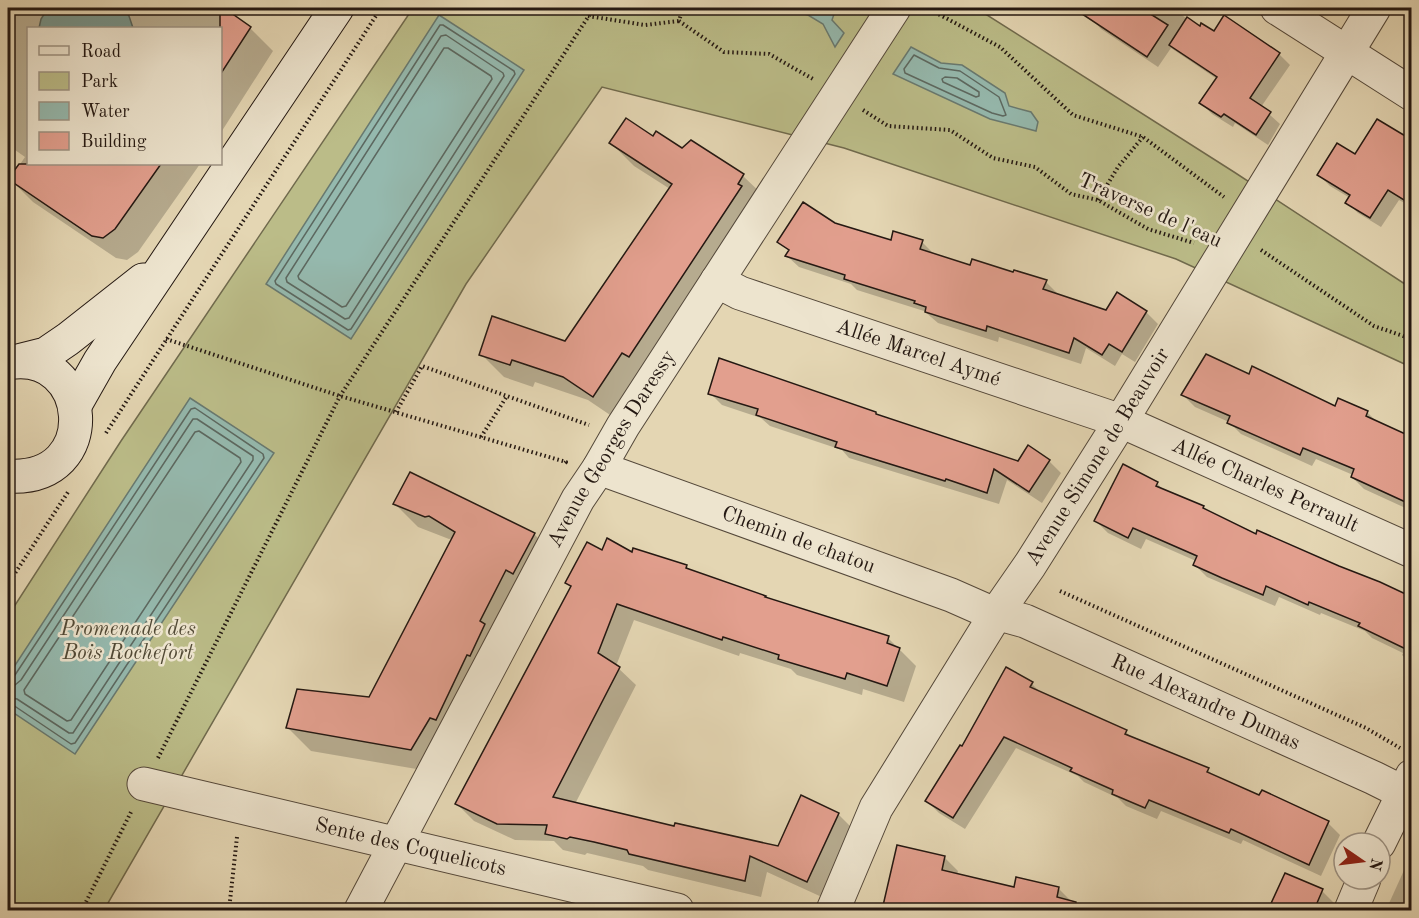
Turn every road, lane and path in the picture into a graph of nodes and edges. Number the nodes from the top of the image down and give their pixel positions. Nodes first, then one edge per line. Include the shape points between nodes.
1 (337, 8) edge
2 (381, 8) edge
3 (594, 8) edge
4 (682, 8) edge
5 (894, 8) edge
6 (927, 8) edge
7 (1277, 8) edge
8 (1374, 8) edge
9 (588, 16) junction
10 (679, 21) junction
11 (1347, 54) junction
12 (838, 94) junction
13 (1412, 94) edge
14 (1143, 137) junction
15 (1098, 200) junction
16 (1251, 208) junction
17 (1264, 240) dead end
18 (1259, 248) junction
19 (1254, 256) dead end
20 (170, 258) junction
21 (1220, 258) junction
22 (717, 281) junction
23 (166, 339) junction
24 (1412, 339) edge
25 (13, 362) edge
26 (340, 396) junction
27 (507, 396) junction
28 (75, 405) junction
29 (396, 412) junction
30 (1120, 422) junction
31 (589, 426) dead end
32 (104, 437) dead end
33 (481, 437) junction
34 (599, 468) junction
35 (13, 483) edge
36 (69, 489) dead end
37 (578, 499) junction
38 (1412, 551) edge
39 (8, 584) edge
40 (1060, 591) dead end
41 (996, 614) junction
42 (1407, 779) edge
43 (144, 784) junction
44 (241, 806) junction
45 (1384, 831) edge
46 (396, 844) junction
47 (1359, 891) edge
48 (82, 910) edge
49 (229, 910) edge
50 (361, 910) edge
51 (677, 910) edge
52 (833, 910) edge
53 (1351, 910) edge

1 - 20 street
2 - 23 path
3 - 9 path
4 - 10 path
5 - 12 street, Avenue Georges Daressy
6 - 14 path, Traverse de l'eau via 1000,47 1073,115
7 - 11 street
8 - 11 street, Avenue Simone de Beauvoir
9 - 10 path via 645,25
9 - 26 path
10 - 12 path, Traverse de l'eau via 724,52 768,54
11 - 13 street
11 - 16 street, Avenue Simone de Beauvoir
12 - 15 path, Traverse de l'eau via 888,126 950,130 993,158 1035,167 1071,194
12 - 22 street, Avenue Georges Daressy
14 - 15 path
14 - 16 path, Traverse de l'eau via 1222,196
15 - 21 path, Traverse de l'eau via 1148,229 1193,243
16 - 21 street, Avenue Simone de Beauvoir
17 - 18 path
18 - 19 path
18 - 24 path via 1374,326
20 - 25 street via 46,354
20 - 28 street
21 - 30 street, Avenue Simone de Beauvoir
22 - 30 street, Allée Marcel Aymé via 740,293
22 - 34 street, Avenue Georges Daressy
23 - 26 path
23 - 32 path
25 - 28 street via 37,364 54,373 67,387
26 - 29 path
26 - 43 path
27 - 29 path via 422,366
27 - 31 path
27 - 33 path
28 - 35 street via 76,425 71,444 59,461 43,472
29 - 33 path
30 - 38 street, Allée Charles Perrault
30 - 41 street, Avenue Simone de Beauvoir
33 - 37 path via 566,462 555,488
34 - 37 street, Avenue Georges Daressy
34 - 41 street, Chemin de chatou
36 - 39 path
37 - 46 street, Avenue Georges Daressy
40 - 42 path via 1366,728
41 - 42 street, Rue Alexandre Dumas via 1036,626 1364,773
41 - 52 street, Avenue Simone de Beauvoir via 876,808
42 - 45 street
43 - 44 street, Sente des Coquelicots
43 - 48 path
44 - 46 street, Sente des Coquelicots
44 - 49 path
46 - 50 street, Avenue Georges Daressy
46 - 51 street, Sente des Coquelicots
47 - 53 street

